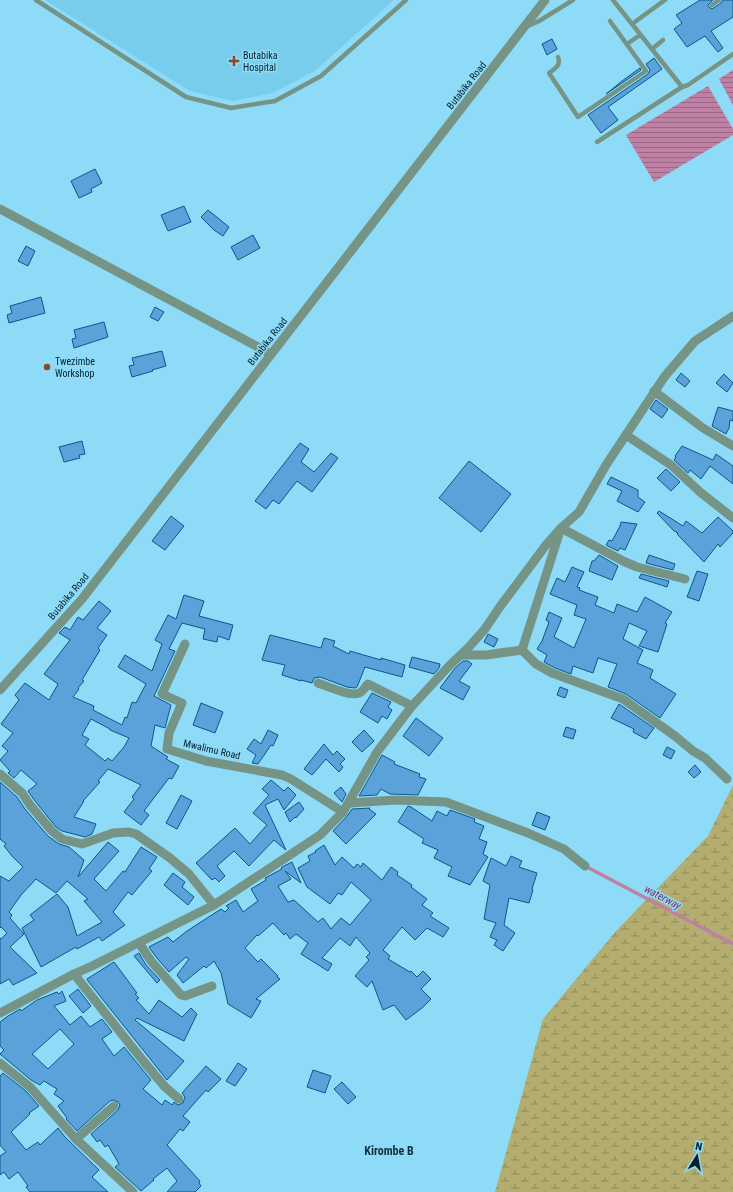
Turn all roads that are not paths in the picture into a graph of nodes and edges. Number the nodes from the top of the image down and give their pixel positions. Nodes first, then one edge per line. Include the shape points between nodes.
1 (36, 0) edge
2 (406, 0) edge
3 (573, 0) edge
4 (613, 0) edge
5 (665, 0) edge
6 (719, 0) edge
7 (544, 1) edge
8 (712, 5) dead end
9 (610, 21) dead end
10 (632, 24) junction
11 (524, 27) junction
12 (640, 35) junction
13 (663, 40) dead end
14 (627, 44) junction
15 (652, 49) junction
16 (733, 54) edge
17 (558, 57) dead end
18 (682, 87) junction
19 (597, 142) dead end
20 (0, 209) edge
21 (733, 316) edge
22 (271, 354) junction
23 (654, 391) junction
24 (626, 435) junction
25 (733, 446) edge
26 (733, 518) edge
27 (561, 528) junction
28 (685, 579) dead end
29 (185, 644) dead end
30 (522, 650) junction
31 (461, 655) junction
32 (318, 683) dead end
33 (0, 690) edge
34 (412, 706) junction
35 (0, 774) edge
36 (727, 779) dead end
37 (350, 803) junction
38 (343, 812) junction
39 (585, 866) dead end
40 (214, 905) junction
41 (139, 943) junction
42 (74, 974) junction
43 (212, 986) dead end
44 (0, 1013) edge
45 (0, 1063) edge
46 (179, 1099) dead end
47 (114, 1106) dead end
48 (76, 1139) junction
49 (133, 1192) edge

1 - 2 lane via 186,97 231,108 274,101 321,76
3 - 11 lane
4 - 10 lane
5 - 10 lane
6 - 8 lane
7 - 11 street, Butabika Road
9 - 14 lane
10 - 12 lane
11 - 22 street, Butabika Road
12 - 14 lane
12 - 15 lane
13 - 15 lane
14 - 17 lane via 646,71 578,117 549,73 558,66
15 - 18 lane
16 - 18 lane
18 - 19 lane
20 - 22 street
21 - 23 street via 695,341
22 - 33 street, Butabika Road via 82,599
23 - 24 street
23 - 25 street via 702,428
24 - 26 street via 671,465
24 - 27 street via 579,512
27 - 28 street via 637,567
27 - 30 street
27 - 31 street via 485,629
29 - 38 street, Mwalimu Road via 162,694 182,704 168,733 167,749 206,760 282,775
30 - 31 street via 486,655
30 - 36 street via 536,664 552,673 623,700 705,758
31 - 34 street
32 - 34 street via 350,694 361,692 368,684
34 - 37 street via 377,752
35 - 40 street via 22,793 62,839 82,844 113,833 136,834 190,874
37 - 38 street
37 - 39 street via 395,800 446,802 564,849
38 - 40 street via 320,835
40 - 41 street
41 - 42 street
41 - 43 street via 181,995 185,996
42 - 44 street
42 - 46 street via 144,1062
45 - 48 street via 30,1087
47 - 48 street
48 - 49 street

